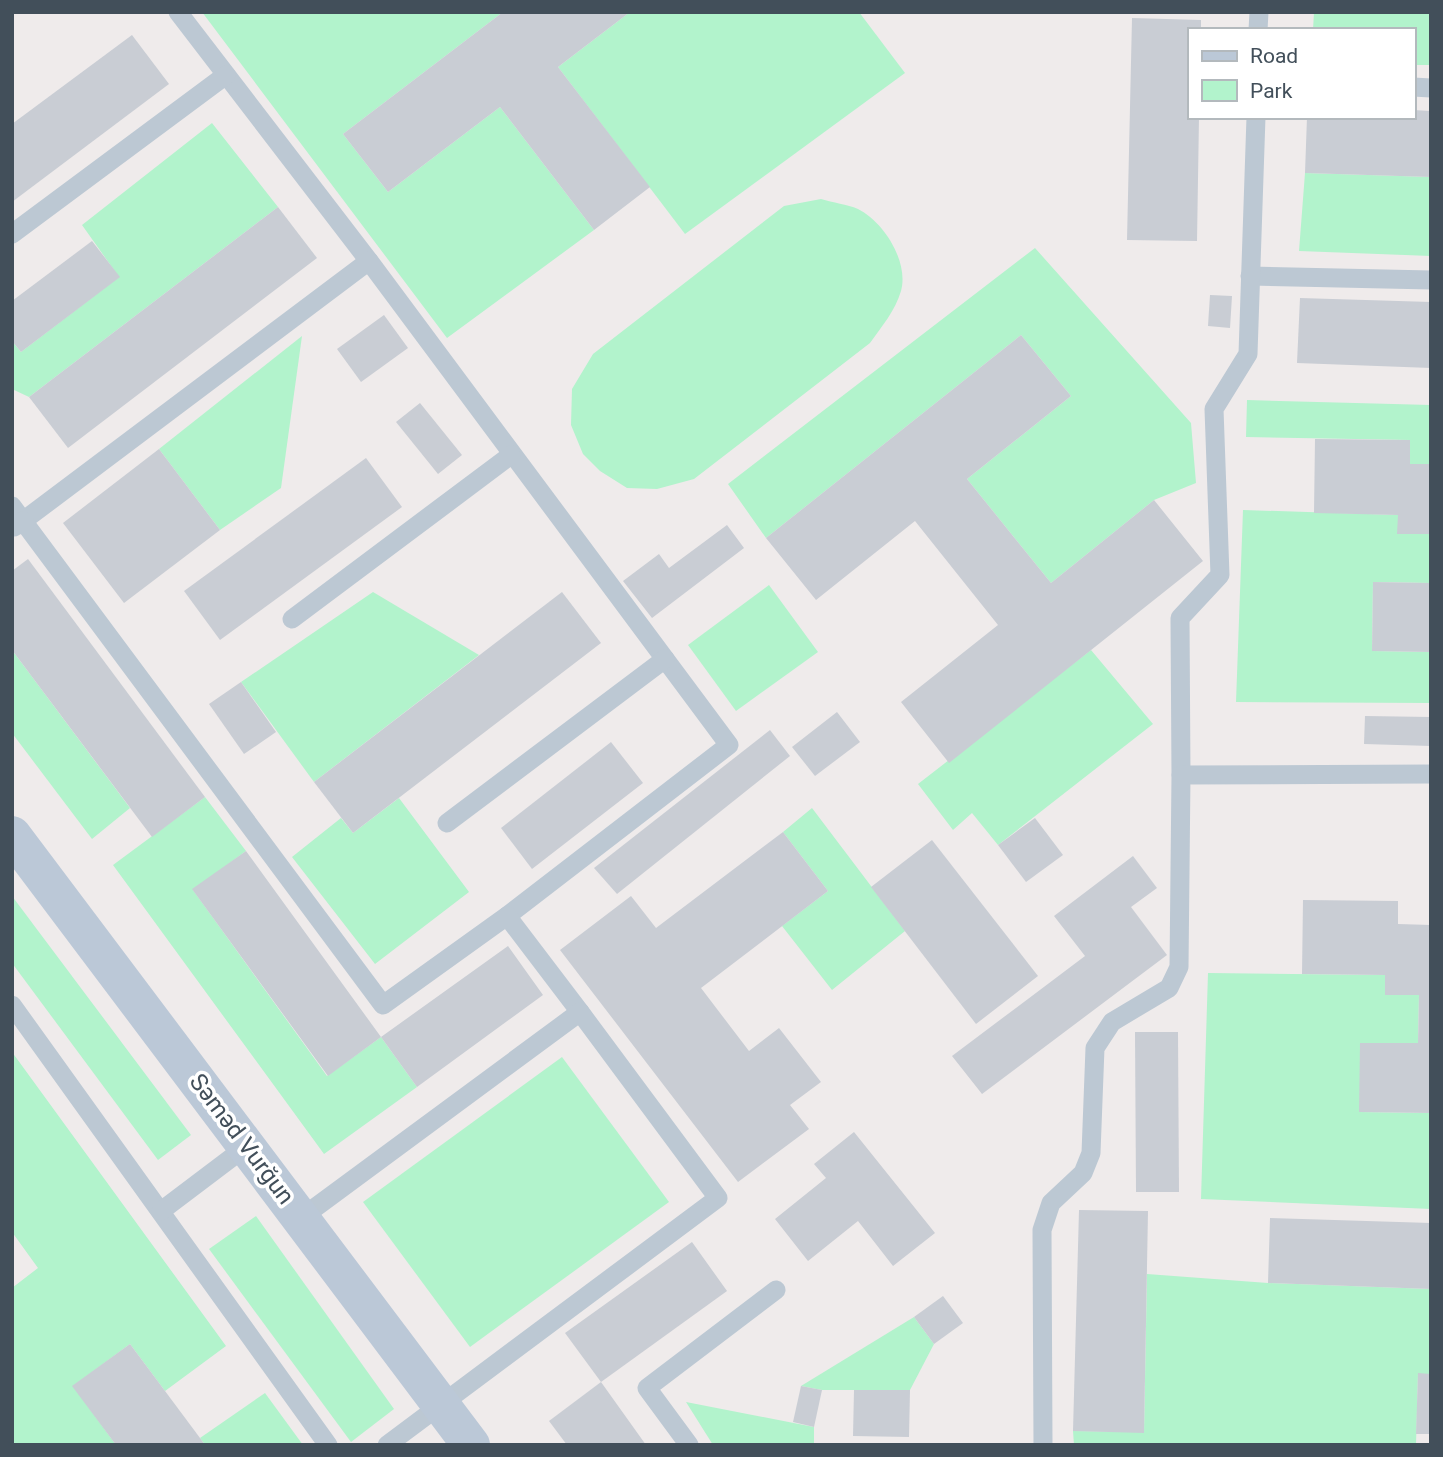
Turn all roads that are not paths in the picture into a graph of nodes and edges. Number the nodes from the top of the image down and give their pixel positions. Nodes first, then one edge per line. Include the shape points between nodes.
1 (178, 12) edge
2 (226, 75) junction
3 (1256, 119) edge
4 (12, 234) edge
5 (369, 261) junction
6 (1250, 276) junction
7 (1431, 280) edge
8 (511, 455) junction
9 (16, 518) edge
10 (292, 619) dead end
11 (665, 659) junction
12 (1431, 774) edge
13 (1181, 775) junction
14 (447, 823) dead end
15 (12, 835) edge
16 (507, 916) junction
17 (12, 1005) edge
18 (580, 1012) junction
19 (247, 1146) junction
20 (161, 1211) junction
21 (301, 1218) junction
22 (776, 1290) dead end
23 (442, 1405) junction
24 (328, 1445) edge
25 (387, 1445) edge
26 (471, 1445) edge
27 (689, 1445) edge
28 (1042, 1445) edge

1 - 2 lane
2 - 4 lane
2 - 5 lane
3 - 6 lane
5 - 8 lane
5 - 9 lane
6 - 7 lane
6 - 13 lane via 1248,354 1214,409 1220,575 1180,618
8 - 10 lane
8 - 11 lane
9 - 16 lane via 383,1005
11 - 14 lane
11 - 16 lane via 729,745
12 - 13 lane
13 - 28 lane via 1179,967 1169,988 1112,1022 1094,1048 1091,1153 1083,1173 1051,1203 1042,1230
15 - 19 main road, Səməd Vurğun
16 - 18 lane
17 - 20 lane
18 - 21 lane
18 - 23 lane via 718,1198
19 - 20 lane
19 - 21 main road, Səməd Vurğun
20 - 24 lane
21 - 23 main road, Səməd Vurğun
22 - 27 lane via 647,1388
23 - 25 lane
23 - 26 main road, Səməd Vurğun

